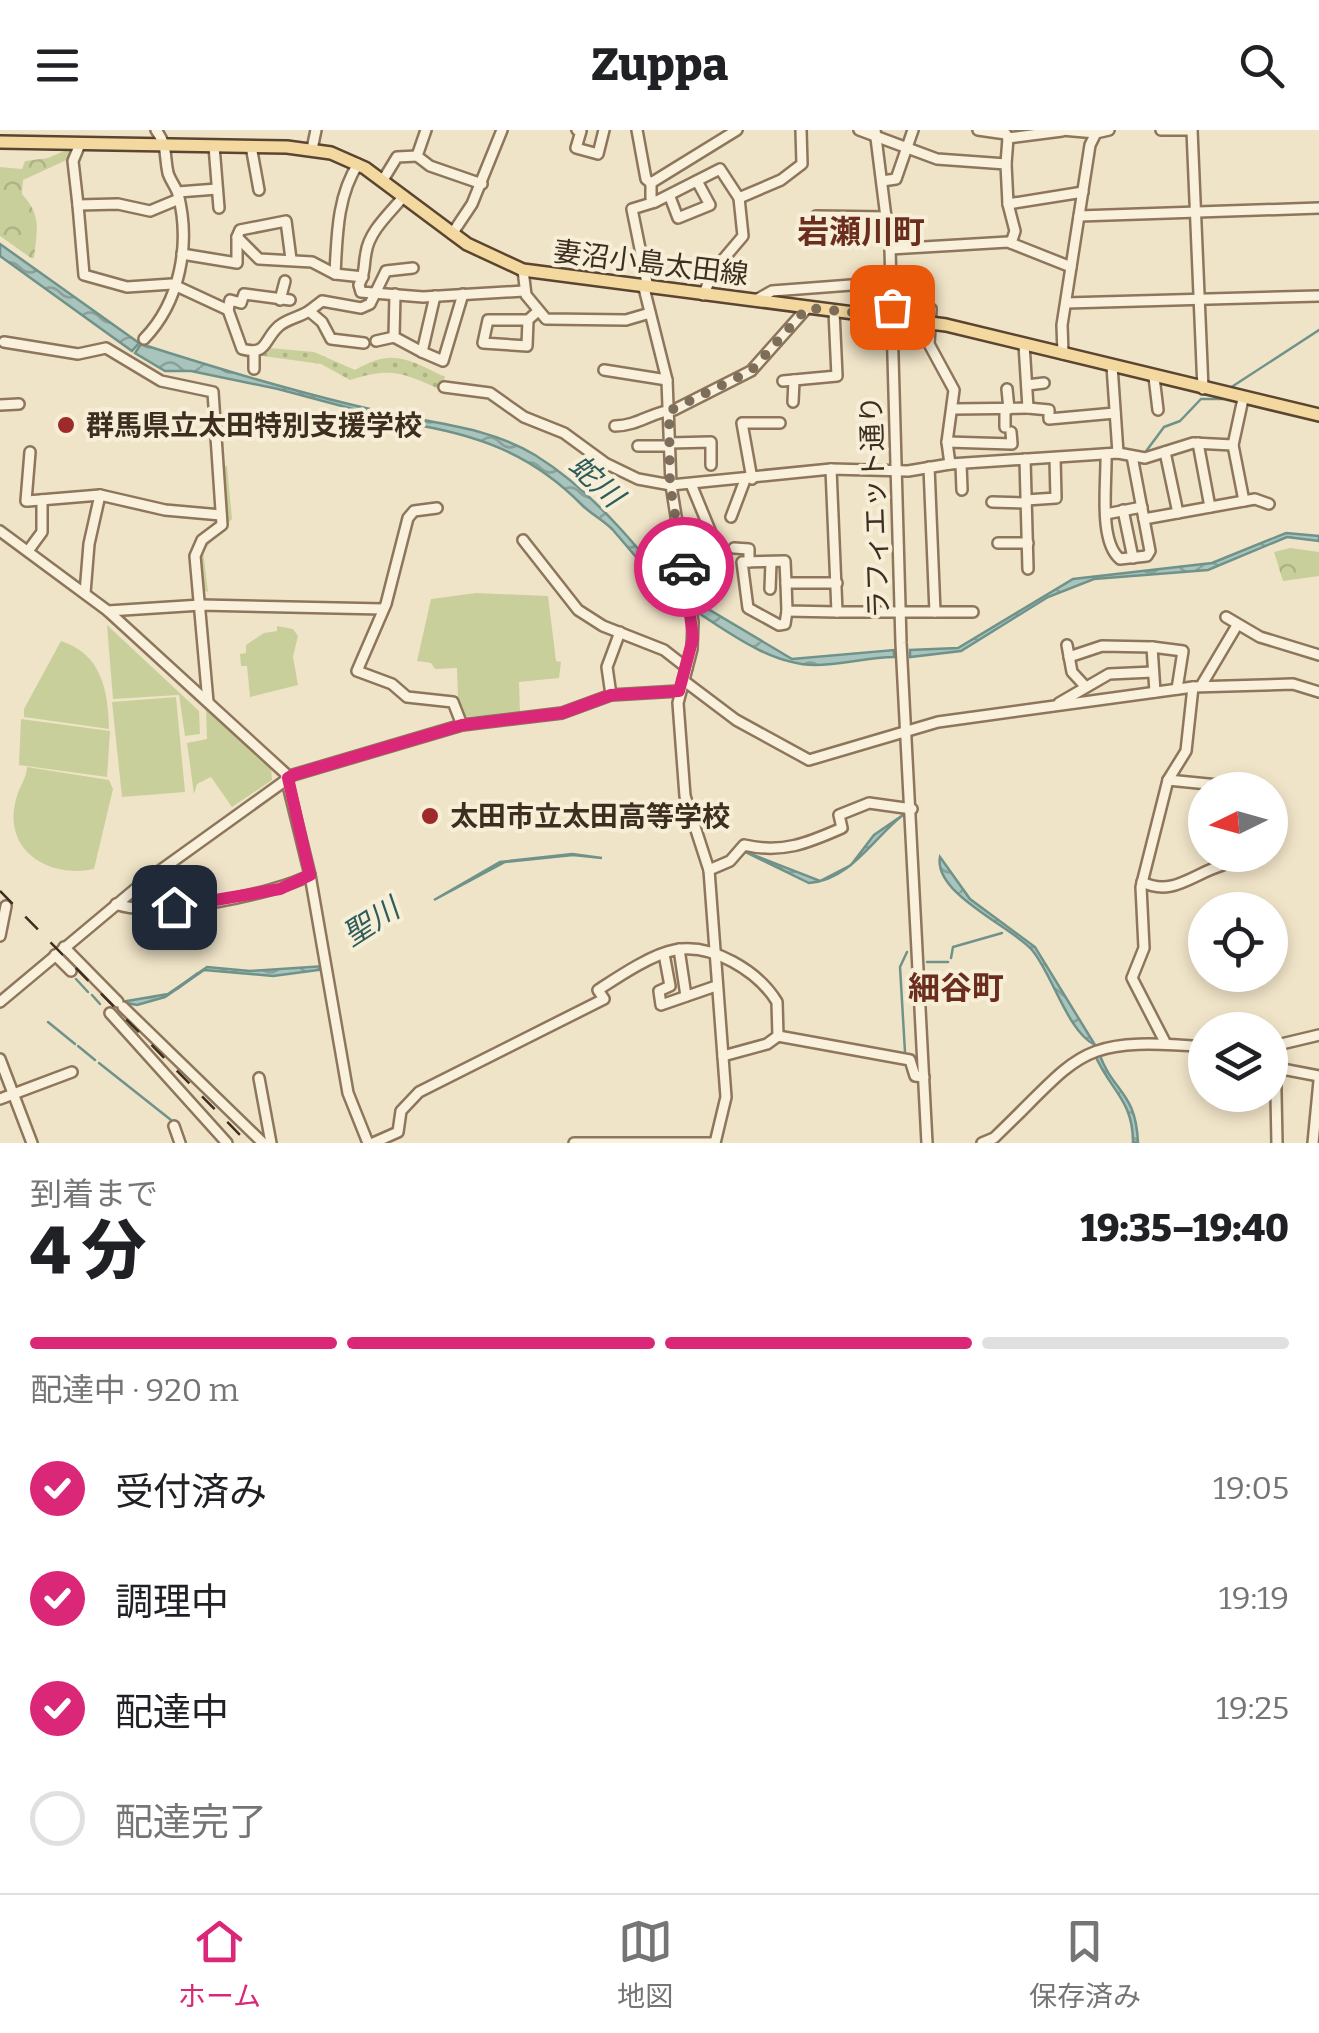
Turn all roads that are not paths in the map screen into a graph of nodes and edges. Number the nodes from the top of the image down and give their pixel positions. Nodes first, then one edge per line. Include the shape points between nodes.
1 (156, 130) edge
2 (316, 130) edge
3 (412, 130) edge
4 (502, 130) edge
5 (577, 130) edge
6 (604, 130) edge
7 (636, 130) edge
8 (736, 130) edge
9 (801, 130) edge
10 (859, 130) edge
11 (913, 130) edge
12 (978, 130) edge
13 (1062, 130) edge
14 (1108, 130) edge
15 (1161, 130) edge
16 (1192, 130) edge
17 (425, 132) edge
18 (876, 133) edge
19 (1096, 133) junction
20 (1008, 138) junction
21 (76, 139) edge
22 (0, 142) edge
23 (167, 145) junction
24 (214, 146) junction
25 (251, 146) junction
26 (906, 148) junction
27 (312, 149) junction
28 (416, 156) junction
29 (358, 164) junction
30 (1006, 164) junction
31 (382, 180) junction
32 (697, 182) junction
33 (882, 182) junction
34 (651, 183) junction
35 (482, 184) junction
36 (217, 190) junction
37 (259, 190) dead end
38 (1082, 192) junction
39 (178, 196) junction
40 (404, 196) junction
41 (670, 197) junction
42 (738, 198) junction
43 (655, 202) junction
44 (1008, 204) junction
45 (78, 205) junction
46 (219, 208) dead end
47 (1319, 208) edge
48 (1195, 212) junction
49 (816, 216) dead end
50 (1079, 216) junction
51 (886, 217) junction
52 (452, 234) junction
53 (237, 237) junction
54 (1011, 243) junction
55 (890, 249) junction
56 (182, 254) junction
57 (291, 258) junction
58 (1071, 267) junction
59 (413, 268) dead end
60 (523, 270) junction
61 (334, 274) junction
62 (363, 277) junction
63 (284, 281) dead end
64 (176, 286) junction
65 (891, 286) junction
66 (646, 288) junction
67 (524, 291) junction
68 (395, 294) junction
69 (463, 294) junction
70 (704, 295) junction
71 (435, 296) junction
72 (1319, 296) edge
73 (376, 297) junction
74 (1199, 300) junction
75 (754, 301) junction
76 (1066, 303) junction
77 (807, 308) junction
78 (228, 310) junction
79 (834, 310) junction
80 (309, 311) junction
81 (537, 312) junction
82 (650, 313) junction
83 (892, 316) junction
84 (528, 320) junction
85 (930, 323) junction
86 (394, 337) junction
87 (144, 339) dead end
88 (376, 341) dead end
89 (4, 342) dead end
90 (364, 343) dead end
91 (1024, 344) junction
92 (254, 352) junction
93 (422, 352) junction
94 (1063, 354) junction
95 (1112, 366) junction
96 (254, 368) dead end
97 (604, 370) dead end
98 (1154, 376) junction
99 (667, 380) junction
100 (1044, 384) dead end
101 (1026, 385) junction
102 (444, 388) dead end
103 (1203, 388) junction
104 (1008, 389) dead end
105 (1242, 399) junction
106 (793, 402) dead end
107 (0, 404) edge
108 (19, 404) dead end
109 (1028, 408) junction
110 (953, 409) junction
111 (1007, 409) junction
112 (1158, 410) dead end
113 (669, 411) junction
114 (1115, 412) junction
115 (1319, 416) edge
116 (780, 423) dead end
117 (616, 426) dead end
118 (947, 442) junction
119 (1198, 443) junction
120 (669, 444) junction
121 (1012, 444) junction
122 (1233, 445) junction
123 (638, 446) dead end
124 (30, 452) dead end
125 (1166, 452) junction
126 (1112, 454) junction
127 (1132, 456) junction
128 (1056, 458) junction
129 (1024, 459) junction
130 (1012, 461) junction
131 (956, 464) junction
132 (711, 465) dead end
133 (929, 467) junction
134 (832, 469) junction
135 (896, 472) junction
136 (748, 480) junction
137 (691, 484) junction
138 (670, 485) junction
139 (962, 490) dead end
140 (100, 495) junction
141 (42, 500) junction
142 (1026, 501) junction
143 (1244, 501) junction
144 (992, 502) dead end
145 (1270, 504) dead end
146 (1142, 506) junction
147 (1210, 507) junction
148 (437, 508) dead end
149 (1123, 510) junction
150 (1178, 513) junction
151 (1106, 514) junction
152 (222, 515) junction
153 (730, 517) dead end
154 (1144, 519) junction
155 (0, 531) edge
156 (523, 540) dead end
157 (714, 540) dead end
158 (1028, 543) junction
159 (998, 544) dead end
160 (734, 548) dead end
161 (28, 551) junction
162 (1132, 558) junction
163 (749, 562) junction
164 (770, 562) junction
165 (1028, 569) dead end
166 (786, 583) junction
167 (837, 583) junction
168 (770, 589) dead end
169 (85, 593) junction
170 (206, 605) junction
171 (383, 609) junction
172 (108, 611) junction
173 (787, 612) junction
174 (837, 612) junction
175 (900, 612) junction
176 (934, 612) junction
177 (973, 612) dead end
178 (1226, 617) dead end
179 (1236, 627) junction
180 (620, 632) junction
181 (1068, 645) dead end
182 (1152, 647) junction
183 (1319, 655) edge
184 (1069, 657) junction
185 (687, 668) junction
186 (1153, 672) junction
187 (683, 680) junction
188 (1084, 685) junction
189 (1197, 686) junction
190 (1177, 689) junction
191 (679, 691) junction
192 (1155, 692) junction
193 (1319, 692) edge
194 (611, 695) junction
195 (208, 702) junction
196 (1055, 706) junction
197 (462, 725) junction
198 (906, 732) junction
199 (288, 778) junction
200 (1168, 780) junction
201 (1188, 783) edge
202 (912, 809) junction
203 (709, 870) junction
204 (1208, 872) edge
205 (310, 875) junction
206 (1142, 882) junction
207 (116, 904) junction
208 (6, 906) dead end
209 (0, 936) edge
210 (64, 947) junction
211 (679, 950) junction
212 (664, 954) junction
213 (713, 954) junction
214 (55, 955) junction
215 (71, 971) dead end
216 (716, 986) junction
217 (686, 996) junction
218 (0, 1002) edge
219 (110, 1012) dead end
220 (778, 1036) junction
221 (1319, 1036) edge
222 (1288, 1043) edge
223 (1166, 1044) junction
224 (1188, 1046) edge
225 (723, 1056) junction
226 (0, 1059) edge
227 (72, 1072) dead end
228 (1288, 1072) edge
229 (924, 1077) junction
230 (259, 1078) dead end
231 (1319, 1081) edge
232 (14, 1094) junction
233 (0, 1099) edge
234 (1277, 1112) edge
235 (174, 1126) dead end
236 (626, 1142) edge
237 (32, 1143) edge
238 (180, 1143) edge
239 (227, 1143) edge
240 (267, 1143) edge
241 (370, 1143) edge
242 (574, 1143) edge
243 (713, 1143) edge
244 (928, 1143) edge
245 (982, 1143) edge
246 (1277, 1143) edge
247 (1313, 1143) edge

1 - 23 street
2 - 27 street
3 - 17 street
4 - 35 street
5 - 6 street via 576,148 598,154
7 - 34 street
8 - 34 street
9 - 42 street via 802,164
10 - 18 street
11 - 26 street
12 - 20 street
13 - 19 street
13 - 20 street
14 - 19 street
15 - 16 street
16 - 48 street
17 - 28 street
18 - 26 street
18 - 33 street, ラフィエット通り
19 - 38 street
20 - 30 street
21 - 22 main road, 妻沼小島太田線
21 - 23 main road, 妻沼小島太田線
21 - 45 street
23 - 24 main road, 妻沼小島太田線
23 - 39 street
24 - 25 main road, 妻沼小島太田線
24 - 36 street
25 - 27 main road, 妻沼小島太田線
25 - 37 street
26 - 30 street via 956,162
26 - 33 street via 896,178
27 - 29 main road, 妻沼小島太田線
28 - 31 street via 397,157
28 - 35 street
29 - 31 main road, 妻沼小島太田線
29 - 61 street via 339,219
30 - 44 street
31 - 40 main road, 妻沼小島太田線
32 - 41 street
32 - 41 street via 710,205 678,218
32 - 42 street via 720,169
33 - 51 street, ラフィエット通り
34 - 43 street
35 - 52 street
36 - 39 street
36 - 46 street
38 - 44 street
38 - 50 street
39 - 45 street via 150,211
39 - 56 street
40 - 52 main road, 妻沼小島太田線
40 - 62 street via 374,233
41 - 43 street
42 - 70 street via 743,236
43 - 66 street via 632,210
44 - 54 street
45 - 64 street via 82,274 127,287
47 - 48 street
48 - 50 street
48 - 74 street
49 - 51 street
50 - 58 street
51 - 55 street, ラフィエット通り
52 - 60 main road, 妻沼小島太田線
53 - 56 street via 238,263
53 - 57 street via 259,258
53 - 57 street via 240,230 286,222
54 - 55 street
54 - 58 street
55 - 65 street, ラフィエット通り
56 - 64 street
57 - 61 street
58 - 76 street
59 - 73 street via 386,271
60 - 66 main road, 妻沼小島太田線
60 - 67 street
61 - 62 street
62 - 73 street via 359,291
63 - 78 street via 285,300 244,294 241,303 230,300
64 - 78 street
64 - 87 street
65 - 75 street via 772,290
65 - 83 street, ラフィエット通り
65 - 85 street via 930,309
66 - 70 main road, 妻沼小島太田線
66 - 82 street
67 - 69 street
67 - 81 street
68 - 71 street
68 - 73 street
68 - 86 street
69 - 71 street
69 - 93 street via 443,362
70 - 75 main road, 妻沼小島太田線
71 - 93 street
72 - 74 street
73 - 80 street via 362,308 322,300
74 - 76 street
74 - 103 street
75 - 77 main road, 妻沼小島太田線
76 - 94 street
77 - 79 main road, 妻沼小島太田線
77 - 113 street via 751,371
78 - 92 street via 242,349
79 - 83 main road, 妻沼小島太田線
79 - 106 street via 837,376 788,380
80 - 90 street via 331,339
80 - 92 street via 283,323 266,348
81 - 82 street via 558,321
81 - 84 street
82 - 99 street
83 - 85 main road, 妻沼小島太田線
83 - 135 street, ラフィエット通り
84 - 84 street via 488,320 483,343 527,346
85 - 91 main road, 妻沼小島太田線
85 - 110 street via 929,344 954,390
86 - 88 street
86 - 93 street
89 - 152 street via 78,354 106,348 161,380 213,392
91 - 94 main road, 妻沼小島太田線
91 - 101 street
92 - 96 street
94 - 95 main road, 妻沼小島太田線
95 - 98 main road, 妻沼小島太田線
95 - 114 street
97 - 99 street
98 - 103 main road, 妻沼小島太田線
98 - 112 street
99 - 113 street
100 - 101 street
101 - 109 street
102 - 138 street via 490,393 605,464
103 - 105 main road, 妻沼小島太田線
104 - 111 street
105 - 115 main road, 妻沼小島太田線
105 - 122 street
107 - 108 street
109 - 111 street
109 - 114 street via 1049,410 1049,420
110 - 111 street
110 - 118 street
111 - 121 street
113 - 117 street
113 - 120 street
114 - 126 street
116 - 136 street via 742,423
118 - 121 street
118 - 131 street
119 - 122 street
119 - 125 street
119 - 147 street
120 - 123 street
120 - 132 street via 712,442
120 - 138 street
121 - 130 street
122 - 143 street
124 - 141 street via 27,501
125 - 127 street
125 - 150 street
126 - 127 street
126 - 128 street
126 - 151 street
127 - 146 street
128 - 129 street
128 - 142 street via 1056,498
129 - 130 street
129 - 142 street
130 - 131 street
131 - 133 street
131 - 139 street
133 - 135 street
133 - 176 street
134 - 135 street
134 - 136 street
134 - 167 street
135 - 175 street, ラフィエット通り
136 - 137 street
136 - 153 street
137 - 138 street
137 - 157 street
138 - 185 street via 692,617
140 - 141 street
140 - 152 street
140 - 169 street
141 - 161 street via 42,532
142 - 144 street
142 - 158 street
143 - 145 street
143 - 147 street
146 - 149 street
146 - 154 street
147 - 150 street
148 - 171 street via 408,518
149 - 151 street
149 - 162 street
150 - 154 street
151 - 162 street via 1115,556
152 - 170 street via 221,526 196,549
154 - 162 street via 1150,554
155 - 161 street
156 - 180 street via 570,604
158 - 159 street
158 - 165 street
160 - 163 street via 749,549
161 - 169 street
163 - 164 street
163 - 173 street via 740,567 748,608 779,626
164 - 166 street via 784,561
164 - 168 street
166 - 167 street
166 - 173 street
167 - 174 street
169 - 172 street
170 - 171 street
170 - 172 street
170 - 195 street
171 - 197 street via 358,674 392,684 408,697 452,702
172 - 195 street
173 - 174 street
174 - 175 street
175 - 176 street
175 - 198 street, ラフィエット通り
176 - 177 street
178 - 179 street
179 - 183 street
179 - 189 street
180 - 185 street
180 - 194 street via 607,667
181 - 184 street
182 - 184 street via 1102,646
182 - 186 street
182 - 190 street via 1183,651
184 - 188 street
185 - 187 street
186 - 188 street via 1108,674
186 - 192 street
187 - 191 street
187 - 198 street via 752,730 809,760
188 - 196 street
189 - 190 street
189 - 193 street via 1293,684
189 - 200 street via 1186,751
190 - 192 street
191 - 194 street
191 - 203 street via 684,792
192 - 196 street
194 - 197 street via 562,713
195 - 199 street
196 - 198 street
197 - 199 street
198 - 202 street
199 - 205 street
199 - 207 street
200 - 201 street
200 - 206 street
202 - 203 street via 870,803 839,815 842,828 801,847 744,845
202 - 229 street
203 - 213 street
204 - 206 street via 1174,888
205 - 207 street via 280,889 174,907
205 - 241 street via 348,1092
206 - 223 street via 1144,948 1132,978
207 - 210 street
208 - 209 street
210 - 214 street
210 - 240 street
211 - 212 street
211 - 213 street
211 - 217 street
212 - 217 street via 670,986 658,991 661,1005
212 - 241 street via 598,990 604,1000 419,1092 401,1111 398,1132
213 - 216 street
213 - 220 street via 738,964 772,994
214 - 215 street
214 - 218 street
216 - 217 street
216 - 225 street
219 - 239 street
220 - 225 street
220 - 229 street via 904,1057 914,1076
221 - 222 street
223 - 224 street
223 - 245 street via 1114,1044 1087,1054
225 - 243 street via 726,1098
226 - 232 street
227 - 232 street
228 - 231 street
229 - 244 street
230 - 240 street
231 - 247 street
232 - 233 street
232 - 237 street
234 - 246 street
235 - 238 street
236 - 242 street
236 - 243 street

